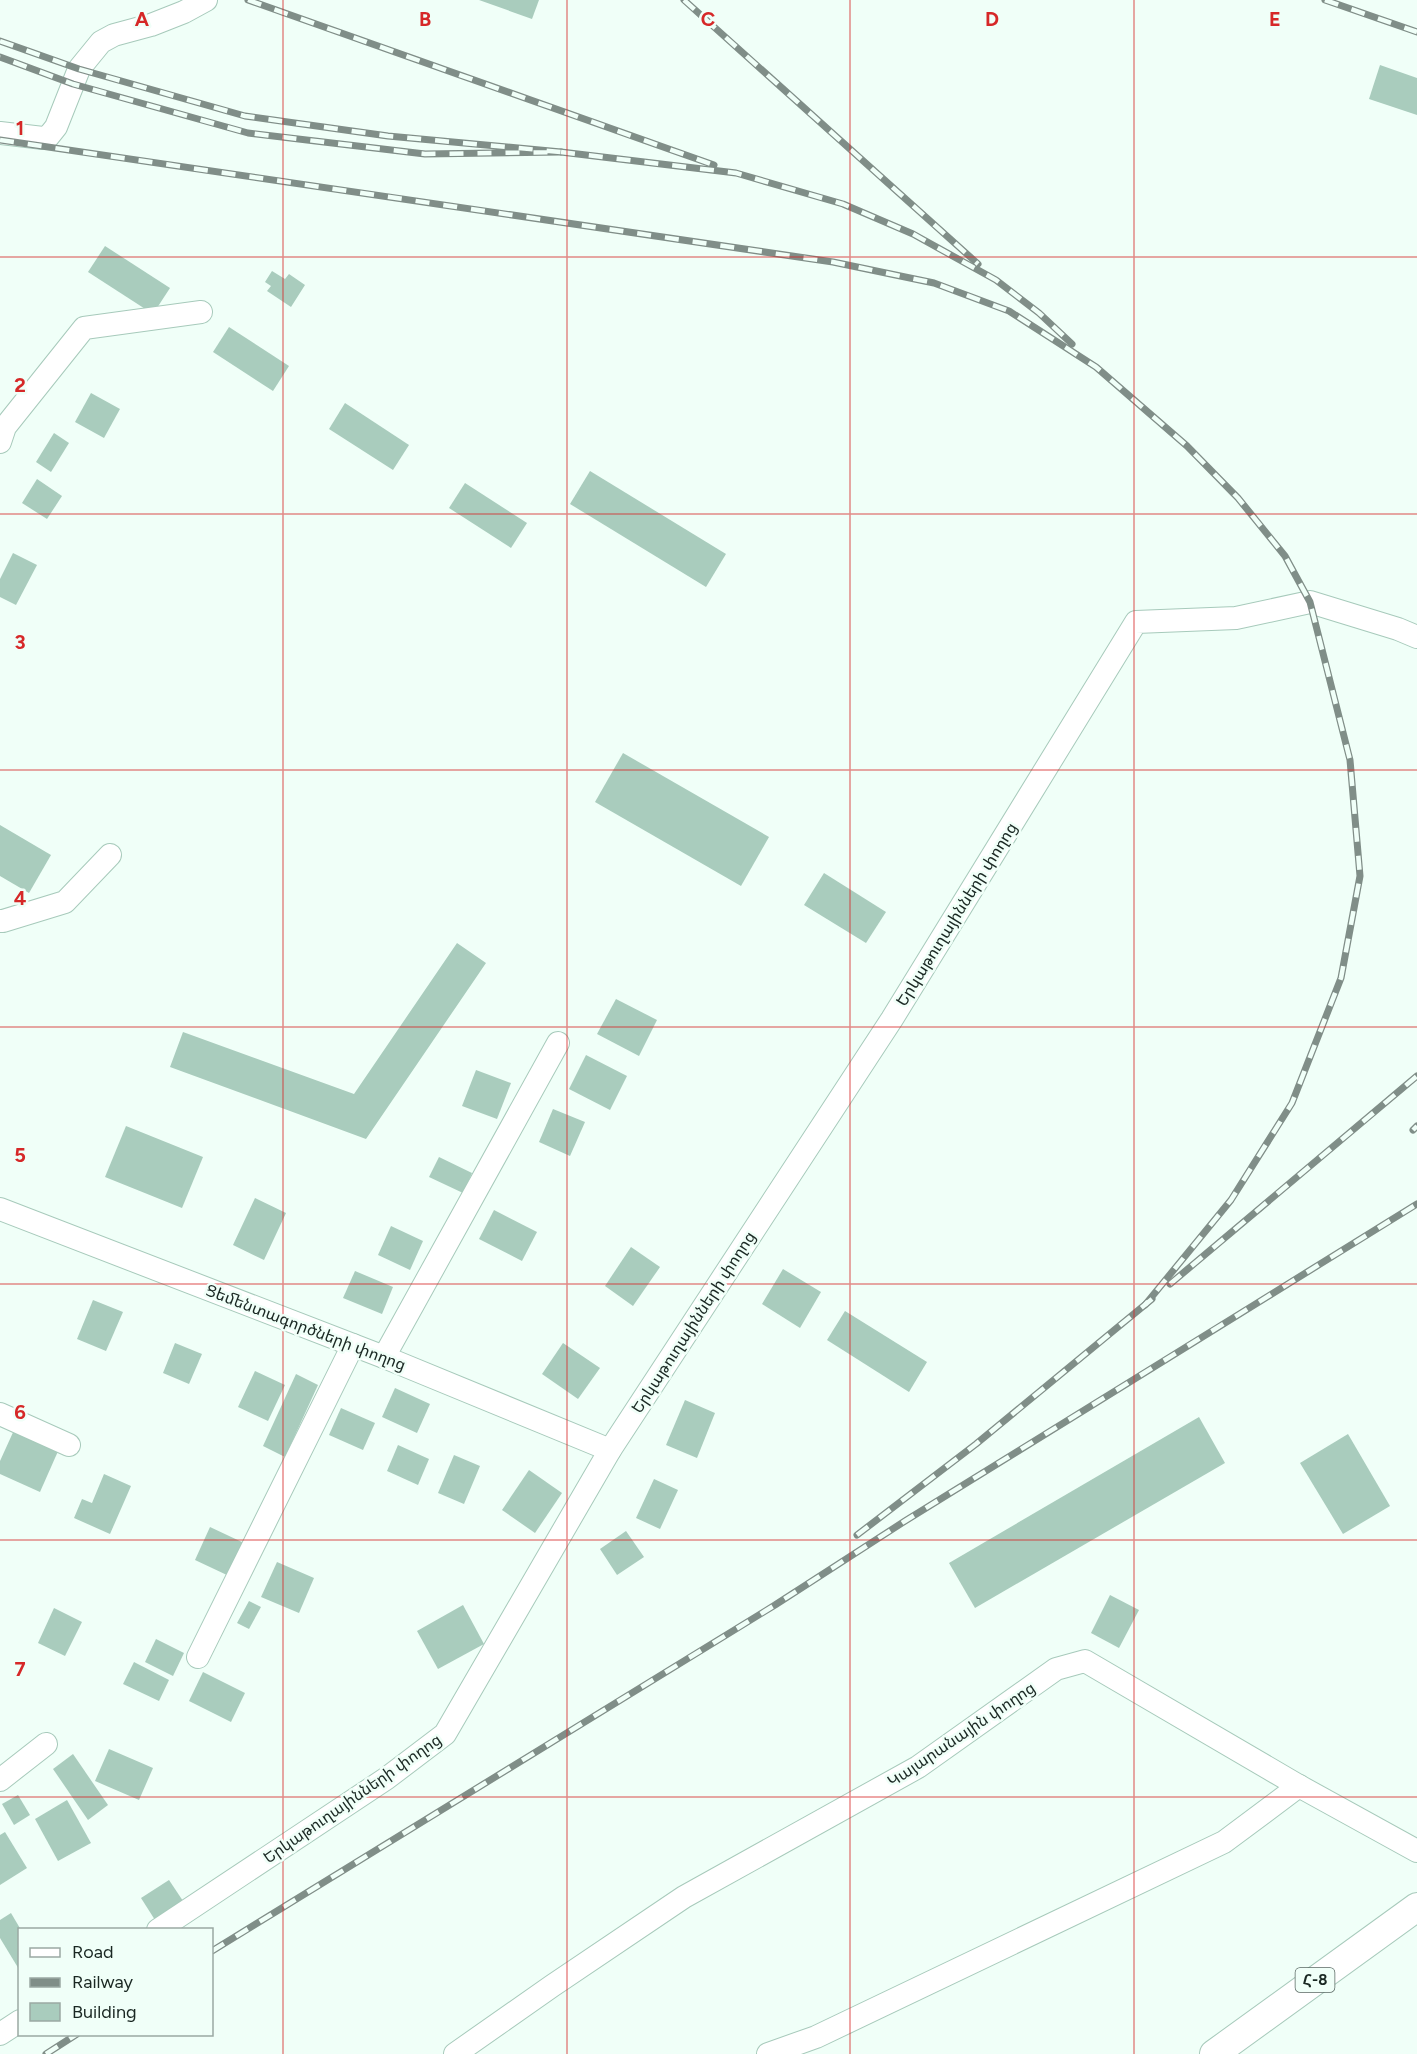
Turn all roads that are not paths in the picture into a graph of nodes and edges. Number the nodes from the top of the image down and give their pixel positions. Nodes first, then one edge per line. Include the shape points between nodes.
1 (206, 0) edge
2 (0, 133) edge
3 (201, 312) dead end
4 (2, 430) edge
5 (1417, 637) edge
6 (110, 855) dead end
7 (0, 921) edge
8 (558, 1043) dead end
9 (2, 1215) edge
10 (353, 1345) junction
11 (384, 1357) junction
12 (0, 1414) edge
13 (69, 1445) dead end
14 (610, 1450) junction
15 (198, 1657) dead end
16 (46, 1744) dead end
17 (0, 1780) edge
18 (1299, 1786) junction
19 (1417, 1851) edge
20 (1417, 1907) edge
21 (160, 1928) edge
22 (18, 2022) edge
23 (0, 2034) edge
24 (822, 2045) edge
25 (455, 2054) edge
26 (768, 2054) edge
27 (1214, 2054) edge

1 - 2 street via 101,42 80,69 48,137
3 - 4 street via 84,328
5 - 14 street, Երկաթուղայինների փողոց via 1310,602 1236,618 1136,622 892,1019
6 - 7 street via 65,902
8 - 11 street
9 - 10 street, Ցեմենտագործների փողոց
10 - 11 street, Ցեմենտագործների փողոց
10 - 15 street
11 - 14 street, Ցեմենտագործների փողոց
12 - 13 street
14 - 21 street, Երկաթուղայինների փողոց via 445,1734 387,1778
16 - 17 street
18 - 19 street, Կայարանային փողոց
18 - 24 street via 1224,1842
18 - 25 street, Կայարանային փողոց via 1085,1661 1056,1670 918,1767 684,1897
20 - 27 main road, Հ-8
22 - 23 street
24 - 26 street

